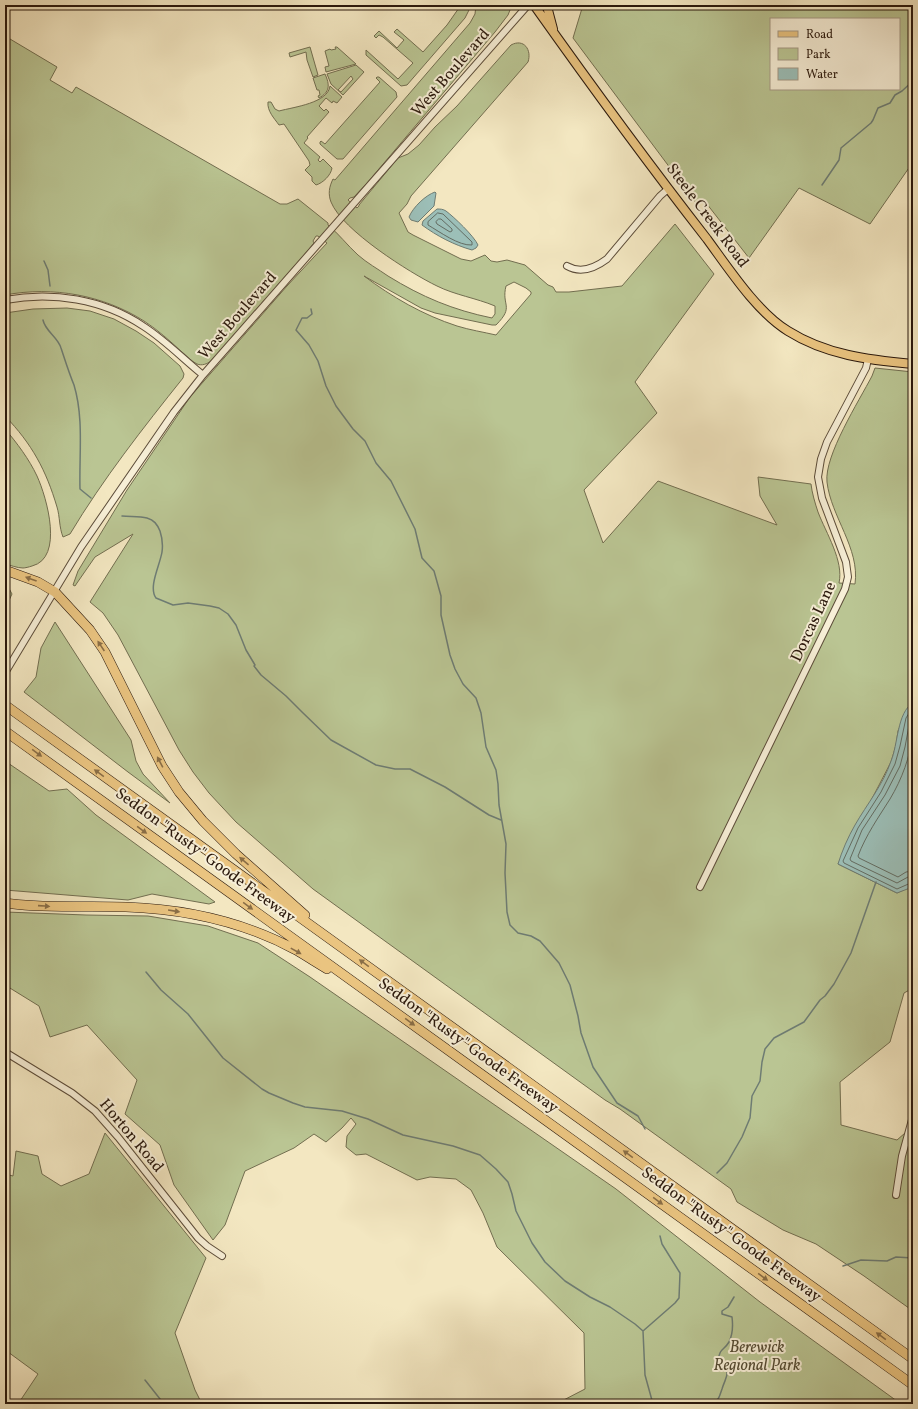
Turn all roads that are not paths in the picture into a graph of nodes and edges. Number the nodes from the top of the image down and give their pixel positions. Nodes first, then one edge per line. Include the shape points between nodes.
1 (528, 5) edge
2 (534, 5) edge
3 (549, 5) edge
4 (553, 32) junction
5 (668, 189) junction
6 (567, 266) dead end
7 (5, 300) edge
8 (868, 359) junction
9 (913, 364) edge
10 (203, 375) junction
11 (5, 570) edge
12 (55, 592) junction
13 (5, 673) edge
14 (5, 705) edge
15 (5, 731) edge
16 (700, 887) dead end
17 (5, 903) edge
18 (335, 943) junction
19 (391, 1009) junction
20 (5, 1052) edge
21 (913, 1116) edge
22 (896, 1195) dead end
23 (222, 1256) dead end
24 (913, 1359) edge
25 (913, 1385) edge

1 - 10 street, West Boulevard
2 - 4 main road, Steele Creek Road
3 - 4 main road
4 - 5 main road, Steele Creek Road
5 - 6 street via 607,259 589,269 580,270
5 - 8 main road, Steele Creek Road via 746,290 774,321 787,331 815,345 835,353
7 - 10 street via 53,296 84,300 106,307 144,327
8 - 9 main road, Steele Creek Road
8 - 16 street, Dorcas Lane via 866,368 827,442 818,477 822,498 846,562 848,578 845,589
10 - 12 street, West Boulevard via 174,412 86,541
12 -> 11 highway via 38,582
12 - 13 street, West Boulevard
18 -> 12 highway via 236,854 179,792 162,766 105,652 90,630
18 -> 14 highway, Seddon "Rusty" Goode Freeway
15 -> 19 highway, Seddon "Rusty" Goode Freeway
17 -> 19 highway via 53,907 157,909 204,916 240,926 295,950
24 -> 18 highway, Seddon "Rusty" Goode Freeway
19 -> 25 highway, Seddon "Rusty" Goode Freeway
20 - 23 street, Horton Road via 72,1093 95,1111 198,1238
21 - 22 street via 902,1156

